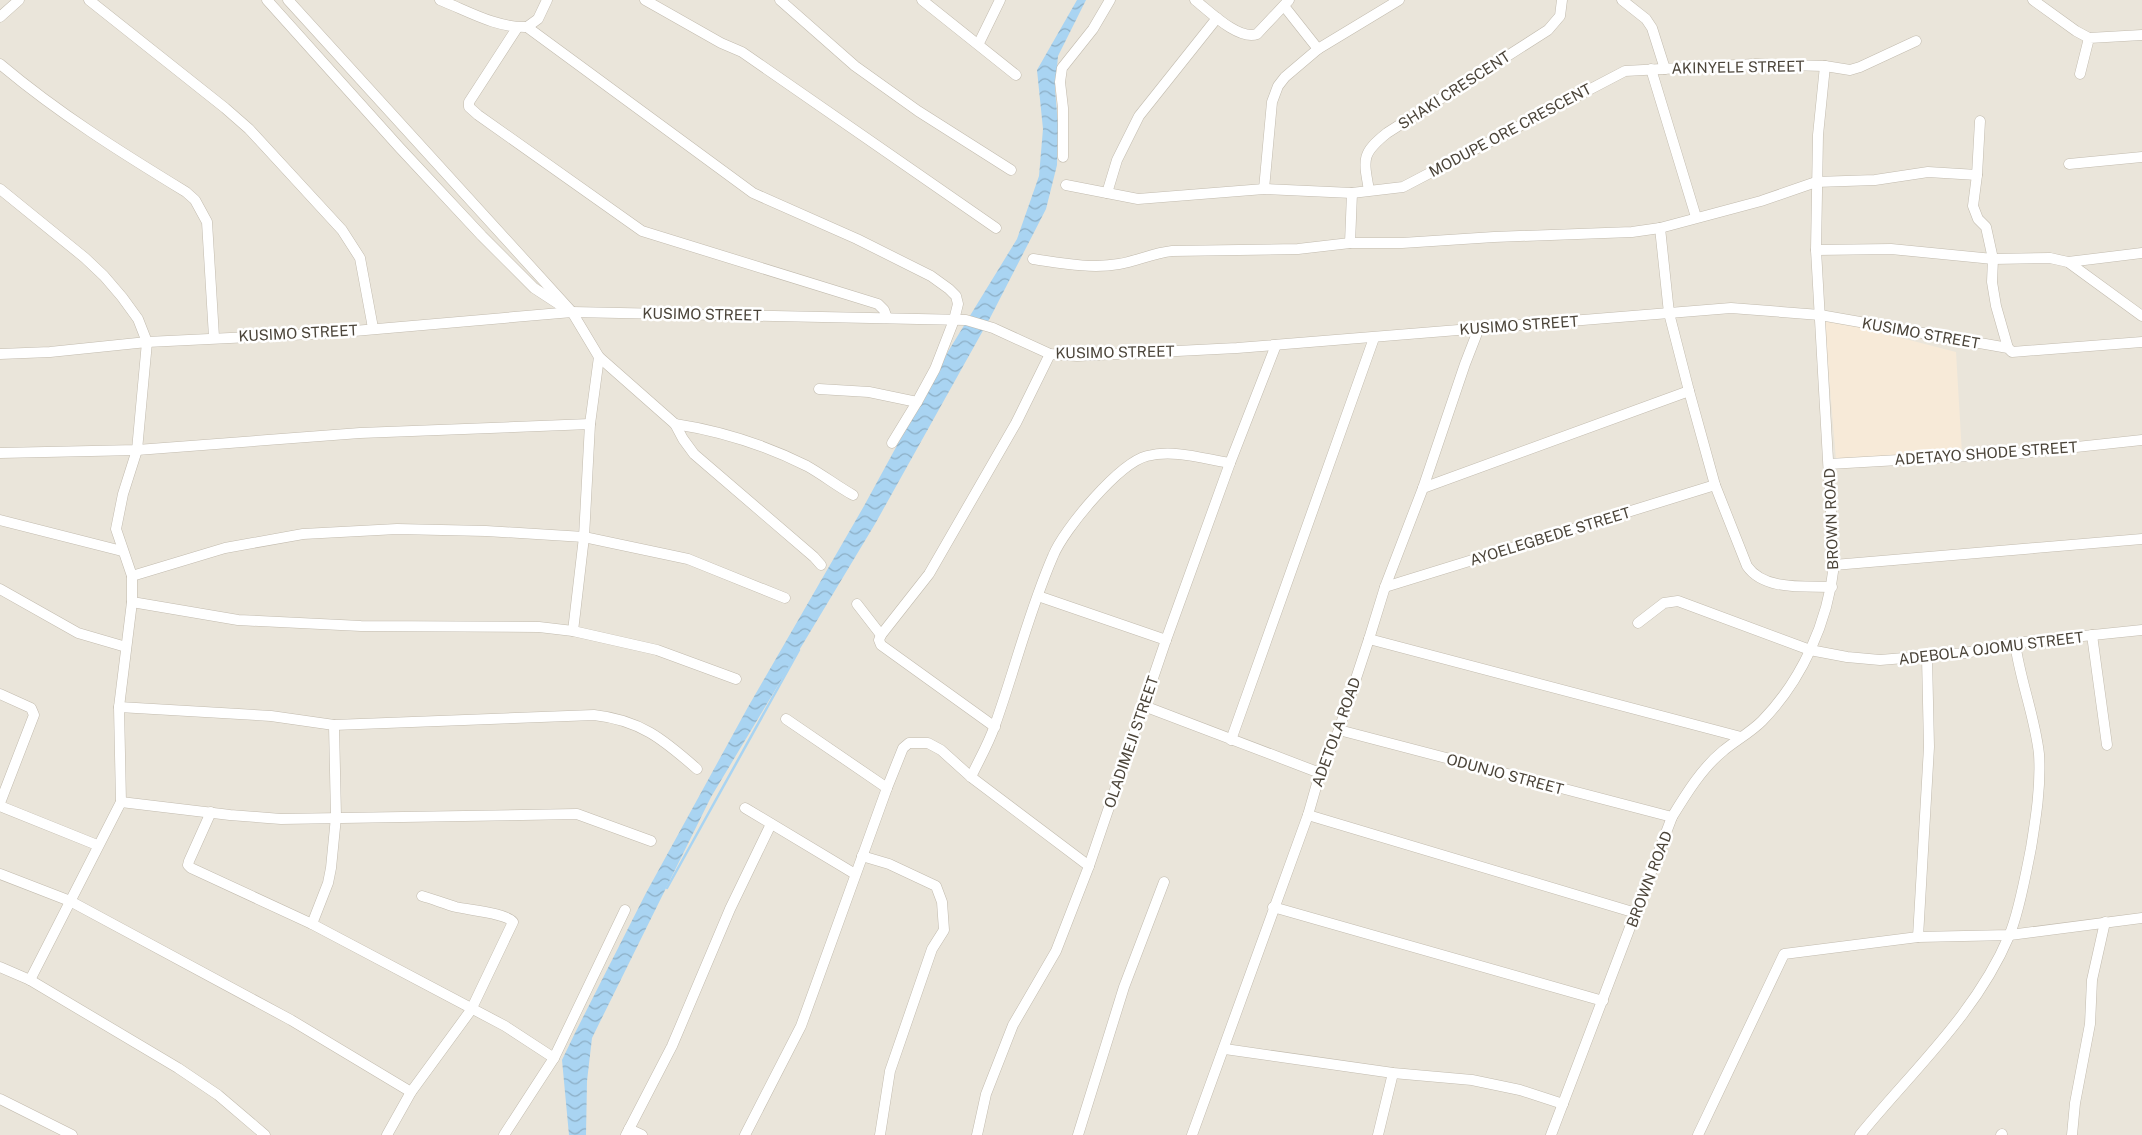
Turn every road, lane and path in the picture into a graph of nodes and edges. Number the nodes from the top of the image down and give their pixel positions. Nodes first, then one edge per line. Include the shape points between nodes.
1 (19, 0) edge
2 (89, 0) edge
3 (267, 0) edge
4 (288, 0) edge
5 (440, 0) edge
6 (547, 0) edge
7 (645, 0) edge
8 (780, 0) edge
9 (922, 0) edge
10 (1000, 0) edge
11 (1110, 0) edge
12 (1195, 0) edge
13 (1399, 0) edge
14 (1562, 0) edge
15 (2033, 0) edge
16 (1626, 1) edge
17 (1286, 3) edge
18 (0, 16) edge
19 (1217, 18) junction
20 (522, 28) junction
21 (2142, 35) edge
22 (2090, 38) junction
23 (1916, 41) dead end
24 (978, 44) junction
25 (1318, 49) junction
26 (0, 64) edge
27 (1825, 66) junction
28 (1650, 69) junction
29 (1665, 69) junction
30 (2080, 74) dead end
31 (1016, 75) dead end
32 (1980, 120) dead end
33 (1063, 157) dead end
34 (2142, 157) edge
35 (2068, 164) dead end
36 (1012, 170) dead end
37 (1977, 175) junction
38 (1816, 182) junction
39 (1066, 185) dead end
40 (0, 189) edge
41 (1264, 189) junction
42 (1369, 190) junction
43 (1352, 192) junction
44 (1107, 193) junction
45 (1696, 217) junction
46 (996, 228) dead end
47 (1660, 228) junction
48 (1350, 243) junction
49 (1816, 250) junction
50 (2142, 253) edge
51 (1033, 259) dead end
52 (1993, 259) junction
53 (2068, 262) junction
54 (572, 312) junction
55 (1669, 313) junction
56 (1820, 315) junction
57 (2142, 316) edge
58 (887, 318) junction
59 (954, 320) junction
60 (374, 328) junction
61 (1480, 328) junction
62 (214, 338) junction
63 (1374, 338) junction
64 (148, 342) junction
65 (2142, 342) edge
66 (1276, 345) junction
67 (2008, 348) junction
68 (0, 354) edge
69 (1050, 354) junction
70 (599, 357) junction
71 (819, 389) dead end
72 (1688, 391) junction
73 (917, 402) junction
74 (590, 424) junction
75 (675, 424) junction
76 (2142, 440) edge
77 (892, 443) dead end
78 (137, 450) junction
79 (0, 453) edge
80 (1230, 463) junction
81 (1829, 464) junction
82 (1715, 485) junction
83 (1423, 488) junction
84 (853, 495) dead end
85 (0, 520) edge
86 (584, 537) junction
87 (2142, 539) edge
88 (122, 551) junction
89 (821, 565) dead end
90 (1834, 565) junction
91 (132, 576) junction
92 (1385, 587) junction
93 (1832, 587) junction
94 (0, 589) edge
95 (1038, 596) junction
96 (785, 598) dead end
97 (132, 602) junction
98 (857, 604) dead end
99 (1638, 623) dead end
100 (2142, 630) edge
101 (573, 631) junction
102 (881, 635) junction
103 (2092, 635) junction
104 (1369, 639) junction
105 (1166, 640) junction
106 (2015, 643) junction
107 (126, 647) junction
108 (1810, 650) junction
109 (1927, 657) junction
110 (736, 679) dead end
111 (0, 694) edge
112 (1144, 706) junction
113 (119, 707) junction
114 (786, 718) dead end
115 (334, 725) junction
116 (994, 727) junction
117 (1339, 730) junction
118 (1741, 737) junction
119 (1231, 740) junction
120 (2107, 745) dead end
121 (697, 769) dead end
122 (1320, 773) junction
123 (971, 776) junction
124 (887, 788) junction
125 (121, 802) junction
126 (0, 805) edge
127 (745, 808) dead end
128 (211, 812) junction
129 (1308, 815) junction
130 (336, 817) junction
131 (1672, 817) junction
132 (770, 824) junction
133 (651, 841) dead end
134 (97, 846) junction
135 (862, 856) junction
136 (1089, 866) junction
137 (0, 874) edge
138 (855, 874) junction
139 (1164, 882) dead end
140 (422, 896) dead end
141 (70, 901) junction
142 (1273, 907) junction
143 (625, 910) dead end
144 (1636, 913) junction
145 (2142, 918) edge
146 (2105, 922) junction
147 (312, 924) junction
148 (2010, 935) junction
149 (1918, 937) junction
150 (0, 967) edge
151 (30, 980) junction
152 (1603, 1001) junction
153 (472, 1010) junction
154 (1225, 1048) junction
155 (554, 1058) junction
156 (1393, 1073) junction
157 (411, 1092) junction
158 (0, 1099) edge
159 (1563, 1104) junction
160 (628, 1132) edge
161 (260, 1133) edge
162 (72, 1135) edge
163 (387, 1135) edge
164 (504, 1135) edge
165 (642, 1135) edge
166 (745, 1135) edge
167 (880, 1135) edge
168 (977, 1135) edge
169 (1078, 1135) edge
170 (1192, 1135) edge
171 (1378, 1135) edge
172 (1551, 1135) edge
173 (1698, 1135) edge
174 (1860, 1135) edge
175 (2072, 1135) edge

1 - 18 street
2 - 60 street via 231,113 342,230 360,258
3 - 54 street via 482,236 534,288
4 - 54 street
5 - 20 street via 487,21
6 - 20 street via 538,19
7 - 46 street via 742,52
8 - 36 street via 855,66 918,111
9 - 24 street
10 - 24 street
11 - 33 street via 1060,76
12 - 19 street
13 - 25 street
14 - 42 street, SHAKI CRESCENT via 1560,16 1548,30 1371,146 1366,156
15 - 22 street
16 - 29 street via 1652,28
17 - 19 street via 1257,34 1251,36 1243,35
17 - 25 street
19 - 44 street via 1139,116 1117,160
20 - 58 street via 469,102 469,107 478,115 642,230 878,304
20 - 59 street via 752,193 931,276 956,296 958,304
21 - 22 street
22 - 30 street
23 - 27 street, AKINYELE STREET via 1850,70
24 - 31 street
25 - 41 street via 1278,86 1272,102
26 - 62 street via 80,126 195,200 207,222
27 - 29 street, AKINYELE STREET via 1755,64
27 - 38 street, BROWN ROAD
28 - 29 street, AKINYELE STREET
28 - 42 street, MODUPE ORE CRESCENT via 1614,76 1403,186
28 - 45 street
32 - 37 street
34 - 35 street
37 - 38 street via 1928,172 1875,180
37 - 52 street via 1973,206 1978,219 1986,227
38 - 45 street via 1761,201
38 - 49 street, BROWN ROAD
39 - 44 street, MODUPE ORE CRESCENT
40 - 64 street via 104,276 138,319
41 - 43 street, MODUPE ORE CRESCENT
41 - 44 street, MODUPE ORE CRESCENT via 1138,199
42 - 43 street, MODUPE ORE CRESCENT
43 - 48 street
45 - 47 street
47 - 48 street via 1632,232
47 - 55 street
48 - 51 street via 1298,250 1172,251 1100,266
49 - 52 street via 1891,249
49 - 56 street, BROWN ROAD
50 - 53 street
52 - 53 street via 2050,258
52 - 67 street via 1996,306
53 - 57 street
54 - 58 street, KUSIMO STREET
54 - 60 street, KUSIMO STREET
54 - 70 street
55 - 56 street, KUSIMO STREET via 1731,308
55 - 61 street, KUSIMO STREET
55 - 72 street
56 - 67 street, KUSIMO STREET
56 - 81 street, BROWN ROAD
58 - 59 street, KUSIMO STREET
59 - 69 street, KUSIMO STREET via 989,327
59 - 73 street via 935,369
60 - 62 street, KUSIMO STREET
61 - 63 street, KUSIMO STREET
61 - 83 street, ADETOLA ROAD
62 - 64 street, KUSIMO STREET
63 - 66 street, KUSIMO STREET
63 - 119 street
64 - 68 street, KUSIMO STREET
64 - 78 street
65 - 67 street, KUSIMO STREET via 2012,352
66 - 69 street, KUSIMO STREET via 1110,355
66 - 80 street, OLADIMEJI STREET
69 - 102 street via 1016,423 929,574
70 - 74 street
70 - 75 street
71 - 73 street via 869,392
72 - 82 street
72 - 83 street
73 - 77 street
74 - 78 street via 360,433
74 - 86 street
75 - 84 street via 714,430 769,449 809,467
75 - 89 street via 694,454
76 - 81 street, ADETAYO SHODE STREET via 2021,454
78 - 79 street
78 - 88 street via 118,512 116,529
80 - 95 street via 1179,454 1147,456 1135,461 1102,490 1074,523 1053,554
80 - 105 street, OLADIMEJI STREET
81 - 90 street, BROWN ROAD
82 - 92 street, AYOELEGBEDE STREET
82 - 93 street via 1751,572 1773,583
83 - 92 street, ADETOLA ROAD
85 - 88 street
86 - 91 street via 397,529 313,533 226,548
86 - 96 street via 688,559
86 - 101 street
87 - 90 street
88 - 91 street
90 - 93 street, BROWN ROAD
91 - 97 street
92 - 104 street, ADETOLA ROAD
93 - 108 street, BROWN ROAD via 1821,628
94 - 107 street via 78,633
95 - 105 street
95 - 116 street
97 - 101 street via 238,620 361,626 539,627
97 - 107 street
98 - 102 street
99 - 108 street, ADEBOLA OJOMU STREET via 1664,602 1678,601
100 - 103 street, ADEBOLA OJOMU STREET
101 - 110 street via 656,650
102 - 116 street via 881,645
103 - 106 street, ADEBOLA OJOMU STREET
103 - 120 street
104 - 117 street, ADETOLA ROAD
104 - 118 street
105 - 112 street, OLADIMEJI STREET
106 - 109 street, ADEBOLA OJOMU STREET
106 - 148 street via 2038,752 2040,785 2027,871
107 - 113 street
108 - 109 street, ADEBOLA OJOMU STREET via 1880,660
108 - 118 street, BROWN ROAD via 1791,685 1762,722
109 - 149 street via 1929,747
111 - 126 street via 31,708 34,715
112 - 119 street
112 - 136 street, OLADIMEJI STREET
113 - 115 street via 271,716
113 - 125 street
114 - 124 street
115 - 121 street via 594,715 612,717 647,729
115 - 130 street
116 - 123 street
117 - 122 street, ADETOLA ROAD
117 - 131 street, ODUNJO STREET
118 - 131 street, BROWN ROAD via 1721,753
119 - 122 street
122 - 129 street, ADETOLA ROAD
123 - 124 street via 935,746 909,743 903,748
123 - 136 street
124 - 135 street
125 - 128 street
125 - 134 street
126 - 134 street
127 - 132 street
128 - 130 street via 281,819
128 - 147 street via 189,861 190,868
129 - 142 street, ADETOLA ROAD
129 - 144 street
130 - 133 street via 577,814
130 - 147 street via 328,883
131 - 144 street, BROWN ROAD
132 - 138 street
132 - 160 street via 678,1032
134 - 141 street
135 - 138 street
135 - 167 street via 889,864 936,886 942,902 944,930 932,949 893,1063
136 - 168 street, OLADIMEJI STREET via 1056,951 1013,1026 986,1094
137 - 141 street
138 - 166 street via 801,1026
139 - 169 street via 1124,987
140 - 153 street via 513,922
141 - 151 street
141 - 157 street via 291,1020
142 - 152 street
142 - 154 street, ADETOLA ROAD
143 - 155 street
144 - 152 street, BROWN ROAD
145 - 146 street
146 - 148 street
146 - 175 street via 2092,980 2090,1024
147 - 153 street
148 - 149 street
148 - 174 street via 1971,1004 1948,1035
149 - 173 street via 1784,954
150 - 151 street
151 - 161 street via 178,1068 218,1095
152 - 159 street, BROWN ROAD
153 - 155 street via 505,1026
153 - 157 street
154 - 156 street
154 - 170 street, ADETOLA ROAD
155 - 164 street
156 - 159 street via 1472,1080 1520,1090
156 - 171 street
157 - 163 street
158 - 162 street
159 - 172 street, BROWN ROAD
160 - 165 street

